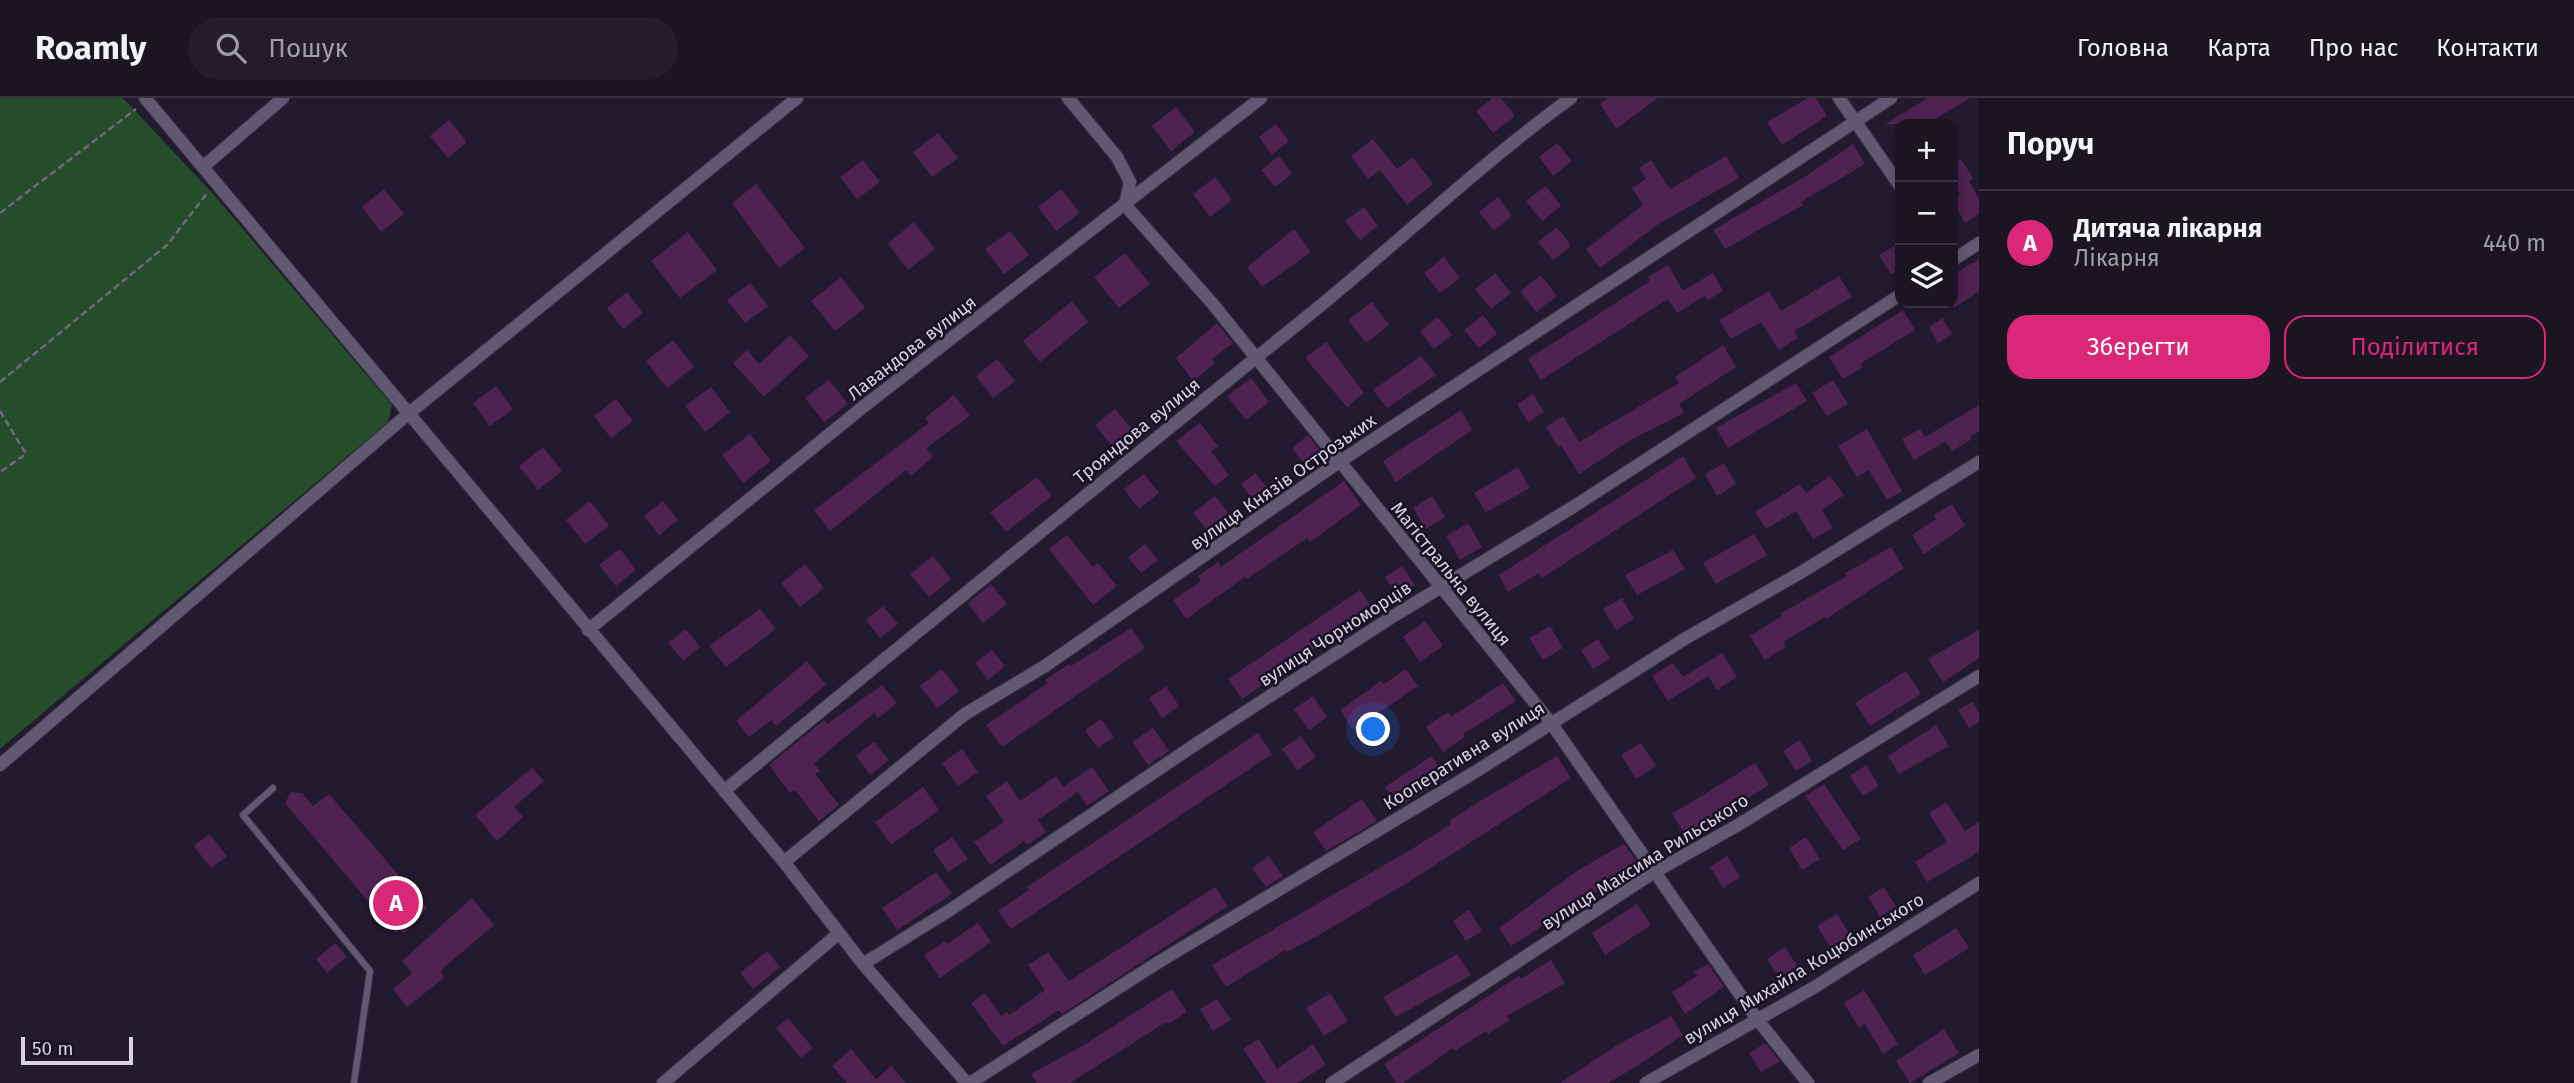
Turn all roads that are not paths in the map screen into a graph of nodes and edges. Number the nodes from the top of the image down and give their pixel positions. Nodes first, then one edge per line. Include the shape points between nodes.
1 (283, 98) edge
2 (797, 98) edge
3 (1068, 98) edge
4 (1261, 98) edge
5 (1571, 98) edge
6 (1839, 98) edge
7 (1891, 98) edge
8 (146, 99) edge
9 (1855, 123) junction
10 (204, 166) junction
11 (1897, 182) edge
12 (1125, 205) junction
13 (1979, 243) edge
14 (1958, 256) edge
15 (1895, 298) edge
16 (1255, 357) junction
17 (408, 414) junction
18 (1339, 462) junction
19 (1979, 462) edge
20 (1440, 588) junction
21 (588, 630) junction
22 (1979, 677) edge
23 (1551, 723) junction
24 (0, 765) edge
25 (273, 788) dead end
26 (724, 791) junction
27 (784, 862) junction
28 (1653, 873) junction
29 (1979, 883) edge
30 (838, 934) junction
31 (863, 964) junction
32 (1758, 1019) junction
33 (1979, 1055) edge
34 (354, 1083) edge
35 (663, 1083) edge
36 (968, 1083) edge
37 (1332, 1083) edge
38 (1646, 1083) edge
39 (1808, 1083) edge
40 (1929, 1083) edge

1 - 10 street
2 - 17 street
3 - 12 street via 1117,157 1130,183
4 - 12 street, Лавандова вулиця
5 - 16 street, Трояндова вулиця
6 - 9 street
7 - 9 street, вулиця Князів Острозьких
8 - 10 street
9 - 11 street
9 - 18 street, вулиця Князів Острозьких
10 - 17 street
12 - 16 street, Магістральна вулиця
12 - 21 street, Лавандова вулиця via 863,407
13 - 14 street
15 - 20 street, вулиця Чорноморців
16 - 18 street, Магістральна вулиця
16 - 26 street, Трояндова вулиця
17 - 21 street
17 - 24 street
18 - 20 street, Магістральна вулиця
18 - 27 street, вулиця Князів Острозьких via 1089,637 965,714
19 - 23 street, Кооперативна вулиця
20 - 23 street, Магістральна вулиця
20 - 31 street, вулиця Чорноморців
21 - 26 street
22 - 28 street, вулиця Максима Рильського
23 - 28 street, Магістральна вулиця
23 - 36 street, Кооперативна вулиця
25 - 34 lane via 243,815 370,971
26 - 27 street
27 - 30 street
28 - 32 street, Магістральна вулиця
28 - 37 street, вулиця Максима Рильського
29 - 32 street, вулиця Михайла Коцюбинського
30 - 31 street
30 - 35 street
31 - 36 street
32 - 38 street, вулиця Михайла Коцюбинського
32 - 39 street, Магістральна вулиця
33 - 40 street

